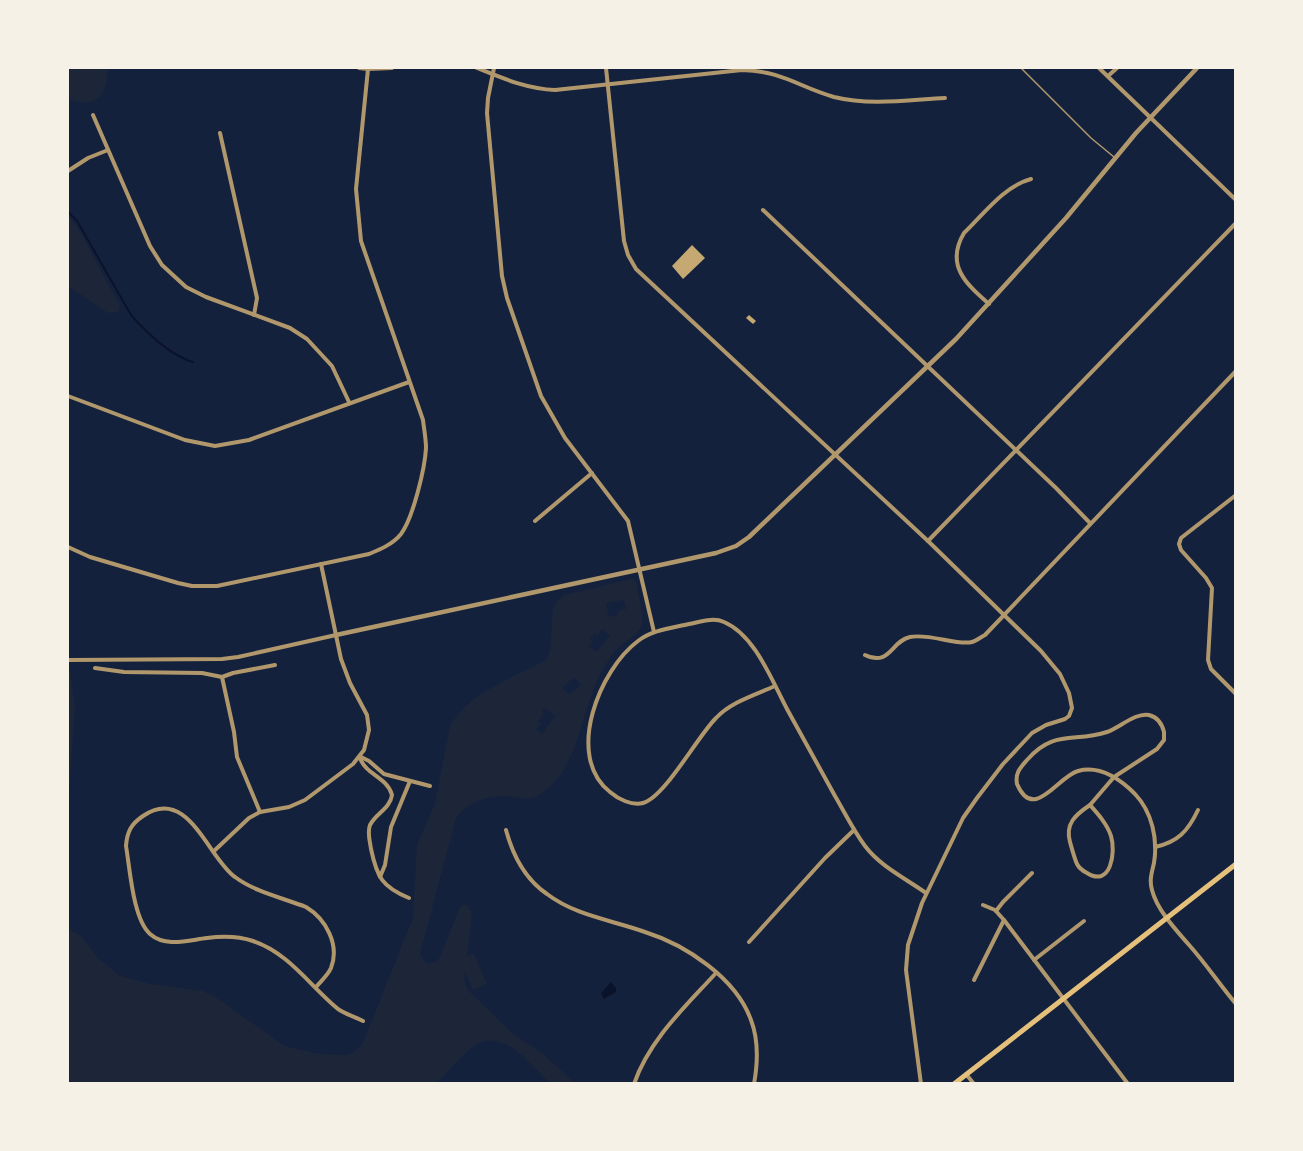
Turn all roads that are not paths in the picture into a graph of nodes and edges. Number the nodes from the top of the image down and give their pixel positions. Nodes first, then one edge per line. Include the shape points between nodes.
1 (359, 68) edge
2 (392, 68) edge
3 (477, 68) edge
4 (494, 68) edge
5 (606, 68) edge
6 (1021, 68) edge
7 (1099, 68) edge
8 (1116, 68) edge
9 (1197, 68) edge
10 (368, 69) junction
11 (707, 70) edge
12 (493, 74) junction
13 (1108, 76) junction
14 (607, 84) junction
15 (945, 98) dead end
16 (93, 116) dead end
17 (1151, 116) junction
18 (220, 133) dead end
19 (108, 150) junction
20 (1115, 158) junction
21 (68, 171) edge
22 (1031, 179) dead end
23 (1236, 200) edge
24 (763, 210) dead end
25 (1236, 223) edge
26 (988, 304) junction
27 (254, 315) junction
28 (927, 366) junction
29 (1236, 371) edge
30 (409, 382) junction
31 (68, 396) edge
32 (349, 402) junction
33 (1016, 450) junction
34 (836, 455) junction
35 (592, 473) junction
36 (1236, 495) edge
37 (535, 521) dead end
38 (1090, 523) junction
39 (928, 541) junction
40 (68, 549) edge
41 (321, 564) junction
42 (639, 568) junction
43 (1004, 615) junction
44 (654, 632) junction
45 (336, 635) junction
46 (865, 655) dead end
47 (68, 660) edge
48 (275, 664) dead end
49 (95, 668) dead end
50 (222, 677) junction
51 (775, 686) junction
52 (1236, 694) edge
53 (360, 757) junction
54 (1114, 777) junction
55 (410, 781) junction
56 (430, 786) dead end
57 (1090, 806) junction
58 (1198, 810) dead end
59 (260, 812) junction
60 (506, 830) dead end
61 (854, 830) junction
62 (1155, 848) junction
63 (214, 851) junction
64 (1236, 864) edge
65 (1032, 873) dead end
66 (380, 878) junction
67 (926, 893) junction
68 (409, 898) dead end
69 (983, 904) dead end
70 (996, 911) junction
71 (1167, 917) junction
72 (1004, 920) junction
73 (1084, 921) dead end
74 (748, 942) dead end
75 (1034, 960) junction
76 (716, 974) junction
77 (974, 980) dead end
78 (316, 987) junction
79 (1062, 997) junction
80 (1236, 1004) edge
81 (363, 1021) dead end
82 (966, 1074) junction
83 (634, 1083) edge
84 (754, 1083) edge
85 (921, 1083) edge
86 (954, 1083) edge
87 (974, 1083) edge
88 (1128, 1083) edge

1 - 10 street
2 - 10 street
3 - 12 street
4 - 12 street
5 - 14 street
6 - 20 lane
7 - 13 street
8 - 13 street
9 - 17 street
10 - 30 street via 356,189 361,241
11 - 14 street
11 - 15 street via 767,72 828,95 858,101
12 - 14 street via 542,90
12 - 35 street via 487,113 507,298 541,396 565,438
13 - 17 street
14 - 34 street via 624,241 632,262
16 - 19 street
17 - 20 street
17 - 23 street
18 - 27 street via 257,298
19 - 21 street
19 - 27 street via 162,265 173,277 206,297
20 - 26 street
22 - 26 street via 1010,189 959,241 956,257 962,278
24 - 28 street
25 - 33 street
26 - 28 street
27 - 32 street via 290,328 307,339 332,366
28 - 33 street
28 - 34 street
29 - 38 street
30 - 32 street
30 - 41 street via 423,420 426,447 406,525 384,548
31 - 32 street via 185,440 215,446 249,440
33 - 38 street
33 - 39 street
34 - 39 street
34 - 42 street via 750,537 731,548
35 - 37 street
35 - 42 street via 628,521
36 - 52 street via 1179,542 1181,550 1210,583 1208,660 1211,669
38 - 43 street
39 - 43 street
40 - 41 street via 178,583 204,587
41 - 45 street
42 - 44 street
42 - 45 street
43 - 46 street via 994,628 971,643 908,637 881,658
43 - 67 street via 1056,669 1069,693 1072,710 1065,719 1032,733 996,773 963,818
44 - 51 street via 708,620 724,622 756,652
44 - 51 street via 632,645 613,670 596,705 588,735 596,775 608,790 628,802 643,803 654,798 715,719 736,704
45 - 47 street via 222,659
45 - 53 street via 350,683 367,715 369,730
48 - 50 street
49 - 50 street
50 - 59 street via 237,757
51 - 61 street
53 - 55 street via 384,774
53 - 59 street via 305,800
53 - 66 street via 362,764 387,784 392,795 368,833
54 - 54 street via 1162,744 1164,732 1154,717 1140,715 1104,733 1047,743 1030,756 1016,778 1022,793 1037,799 1078,771 1098,771
54 - 57 street
54 - 62 street via 1136,795 1146,810
55 - 56 street
55 - 66 street via 391,827
57 - 57 street via 1106,825 1113,849 1109,869 1098,876 1089,875 1078,866 1068,834 1070,823
58 - 62 street via 1182,835
59 - 63 street
60 - 76 street via 521,867 548,895 584,913 668,941
61 - 67 street via 880,862
61 - 74 street
62 - 71 street via 1150,879
63 - 78 street via 231,875 306,907 324,923 333,960
63 - 78 street via 190,821 176,811 157,810 130,827 126,846 138,914 149,934 170,942 225,937 252,941 280,954
64 - 71 main road
65 - 70 street
66 - 68 street via 386,887
67 - 85 street via 910,936 906,960
69 - 70 street
70 - 72 street
71 - 79 main road
71 - 80 street
72 - 75 street
72 - 77 street
73 - 75 street
75 - 79 street
76 - 83 street via 654,1043
76 - 84 street via 742,1001 751,1020 757,1049
78 - 81 street via 340,1011
79 - 82 main road
79 - 88 street
82 - 86 main road
82 - 87 street

